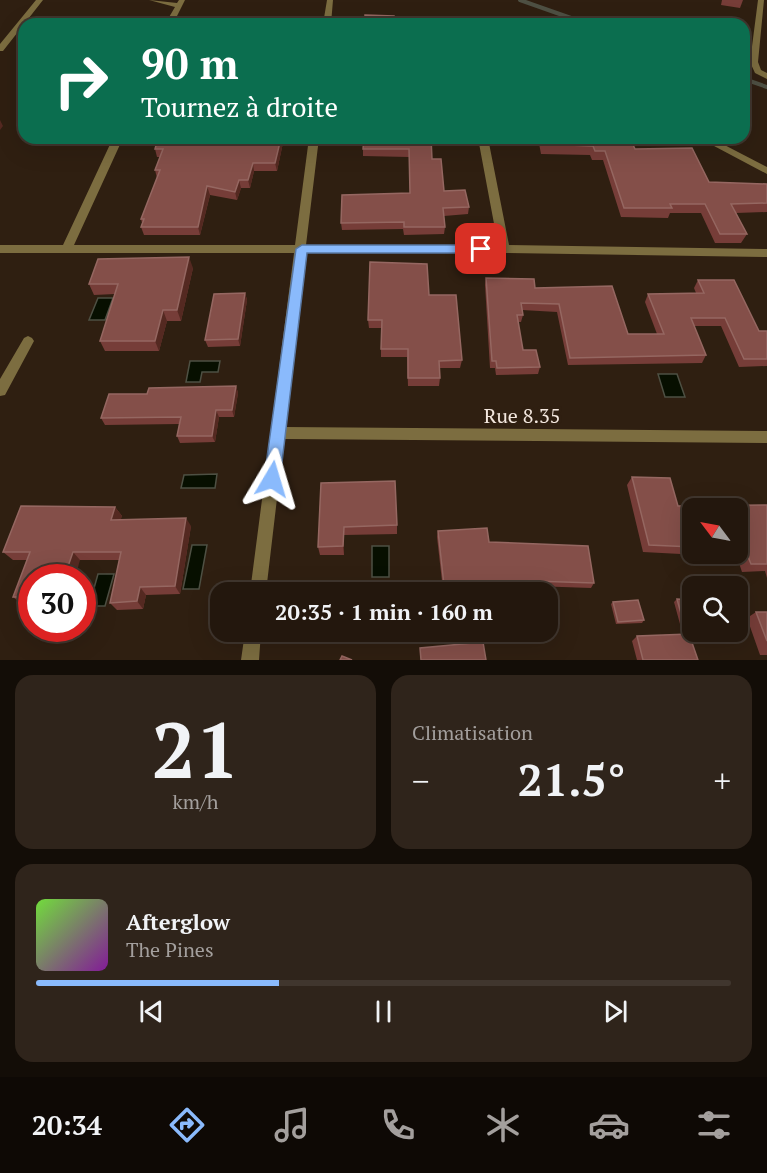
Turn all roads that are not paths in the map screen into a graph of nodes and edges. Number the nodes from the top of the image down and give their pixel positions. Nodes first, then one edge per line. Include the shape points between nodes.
1 (40, 0) edge
2 (152, 0) edge
3 (330, 0) edge
4 (761, 0) edge
5 (180, 3) edge
6 (25, 18) edge
7 (172, 18) edge
8 (328, 18) edge
9 (18, 27) edge
10 (0, 49) edge
11 (767, 76) edge
12 (115, 144) edge
13 (313, 144) edge
14 (484, 144) edge
15 (715, 144) edge
16 (767, 171) edge
17 (0, 249) edge
18 (68, 249) junction
19 (302, 249) junction
20 (504, 249) junction
21 (767, 253) edge
22 (28, 341) dead end
23 (0, 392) edge
24 (277, 433) junction
25 (767, 437) edge
26 (259, 582) edge
27 (252, 642) edge
28 (250, 660) edge

1 - 6 street
2 - 5 street
3 - 8 street
4 - 11 street via 754,62 758,71
5 - 7 street
9 - 10 street
12 - 18 street
13 - 19 street
14 - 20 street
15 - 16 street
17 - 18 street
18 - 19 street
19 - 20 street
19 - 24 street
20 - 21 street
22 - 23 street
24 - 25 street, Rue 8.35
24 - 26 street
27 - 28 street

